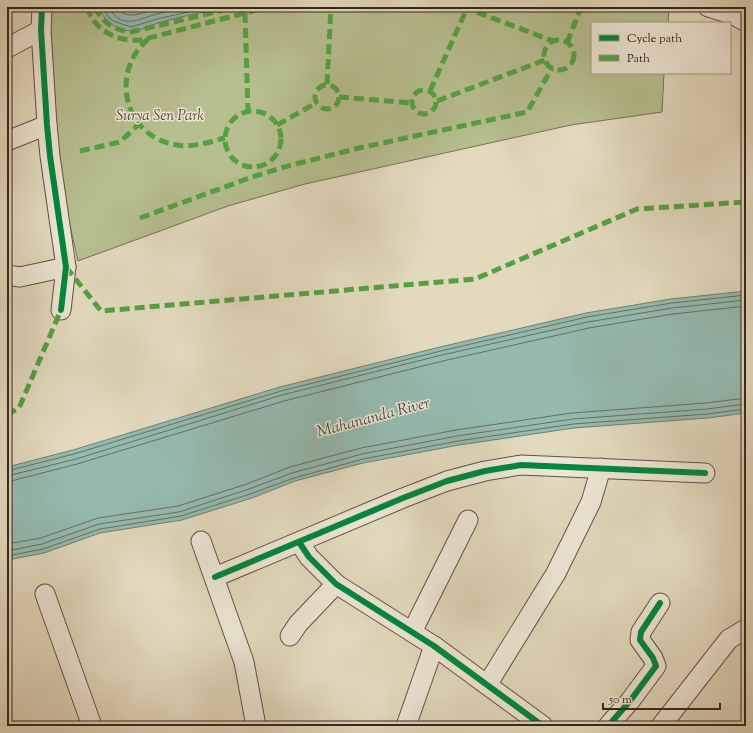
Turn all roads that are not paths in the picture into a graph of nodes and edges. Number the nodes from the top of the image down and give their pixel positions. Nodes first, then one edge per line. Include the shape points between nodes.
1 (42, 7) edge
2 (708, 7) edge
3 (741, 7) edge
4 (746, 20) edge
5 (41, 30) junction
6 (7, 48) edge
7 (47, 125) junction
8 (7, 141) edge
9 (66, 267) junction
10 (7, 275) edge
11 (61, 310) dead end
12 (601, 468) junction
13 (705, 473) dead end
14 (468, 520) dead end
15 (201, 541) dead end
16 (299, 542) junction
17 (214, 577) junction
18 (336, 584) junction
19 (45, 594) dead end
20 (660, 603) dead end
21 (746, 629) edge
22 (412, 632) junction
23 (290, 636) dead end
24 (434, 646) junction
25 (487, 685) junction
26 (92, 726) edge
27 (256, 726) edge
28 (406, 726) edge
29 (543, 726) edge
30 (608, 726) edge
31 (661, 726) edge

1 - 5 street
2 - 4 street
3 - 4 street
5 - 6 street
5 - 7 street
7 - 8 street
7 - 9 street
9 - 10 street via 20,277
9 - 11 street
12 - 13 street
12 - 16 street via 522,465 485,471 447,481
12 - 25 street via 591,502 556,573
14 - 22 street
15 - 17 street
16 - 17 street
16 - 18 street via 309,557
17 - 27 street via 244,662
18 - 22 street
18 - 23 street
19 - 26 street
20 - 30 street via 641,632 640,640 656,666
21 - 31 street via 729,639
22 - 24 street
24 - 25 street
24 - 28 street
25 - 29 street

